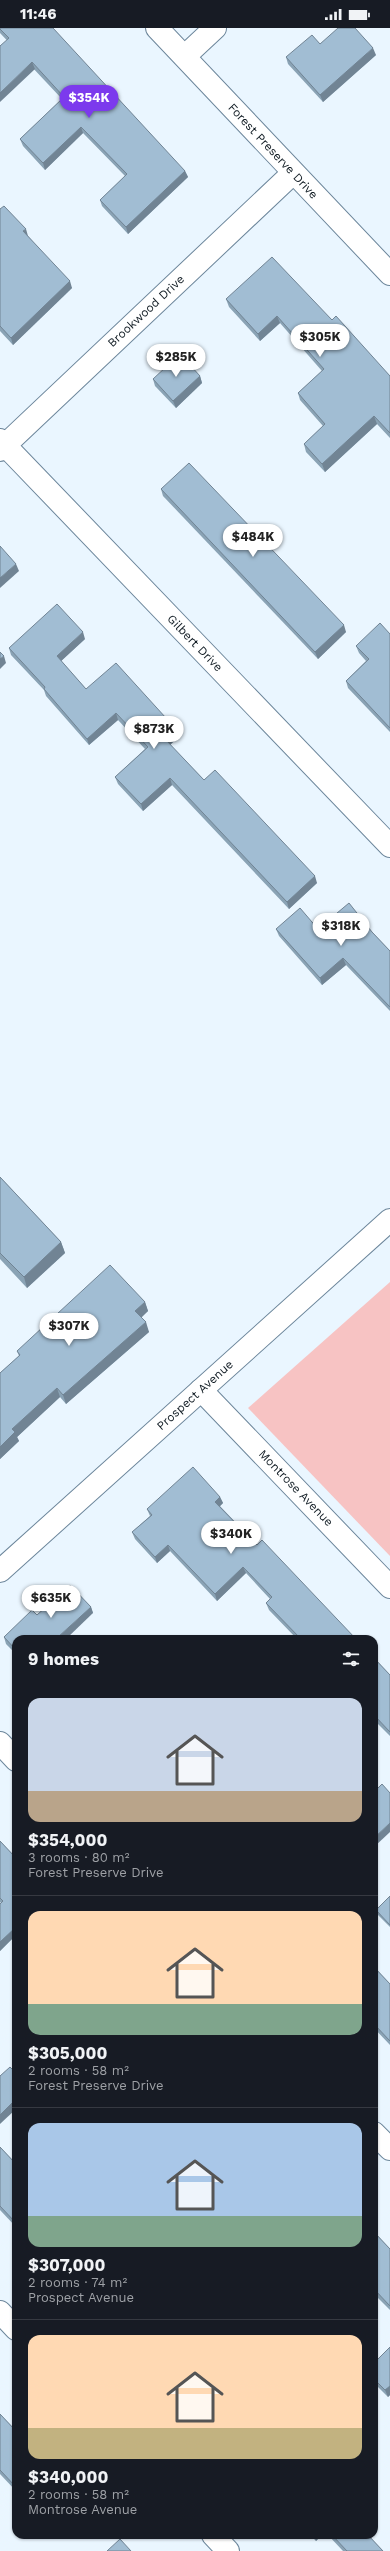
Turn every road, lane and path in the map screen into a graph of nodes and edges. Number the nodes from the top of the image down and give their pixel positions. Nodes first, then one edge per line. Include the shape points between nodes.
1 (157, 28) edge
2 (215, 28) edge
3 (185, 56) junction
4 (293, 173) junction
5 (390, 274) edge
6 (2, 445) edge
7 (390, 846) edge
8 (390, 1220) edge
9 (201, 1390) junction
10 (0, 1571) edge
11 (390, 1587) edge
12 (0, 1743) edge
13 (12, 1756) edge
14 (378, 2137) edge
15 (390, 2149) edge
16 (0, 2312) edge
17 (12, 2325) edge
18 (217, 2539) edge
19 (228, 2551) edge

1 - 3 street, Forest Preserve Drive
2 - 3 street
3 - 4 street, Forest Preserve Drive
4 - 5 street, Forest Preserve Drive
4 - 6 street, Brookwood Drive
6 - 7 street, Gilbert Drive
8 - 9 street, Prospect Avenue
9 - 10 street, Prospect Avenue
9 - 11 street, Montrose Avenue
12 - 13 street
14 - 15 street
16 - 17 street
18 - 19 street

